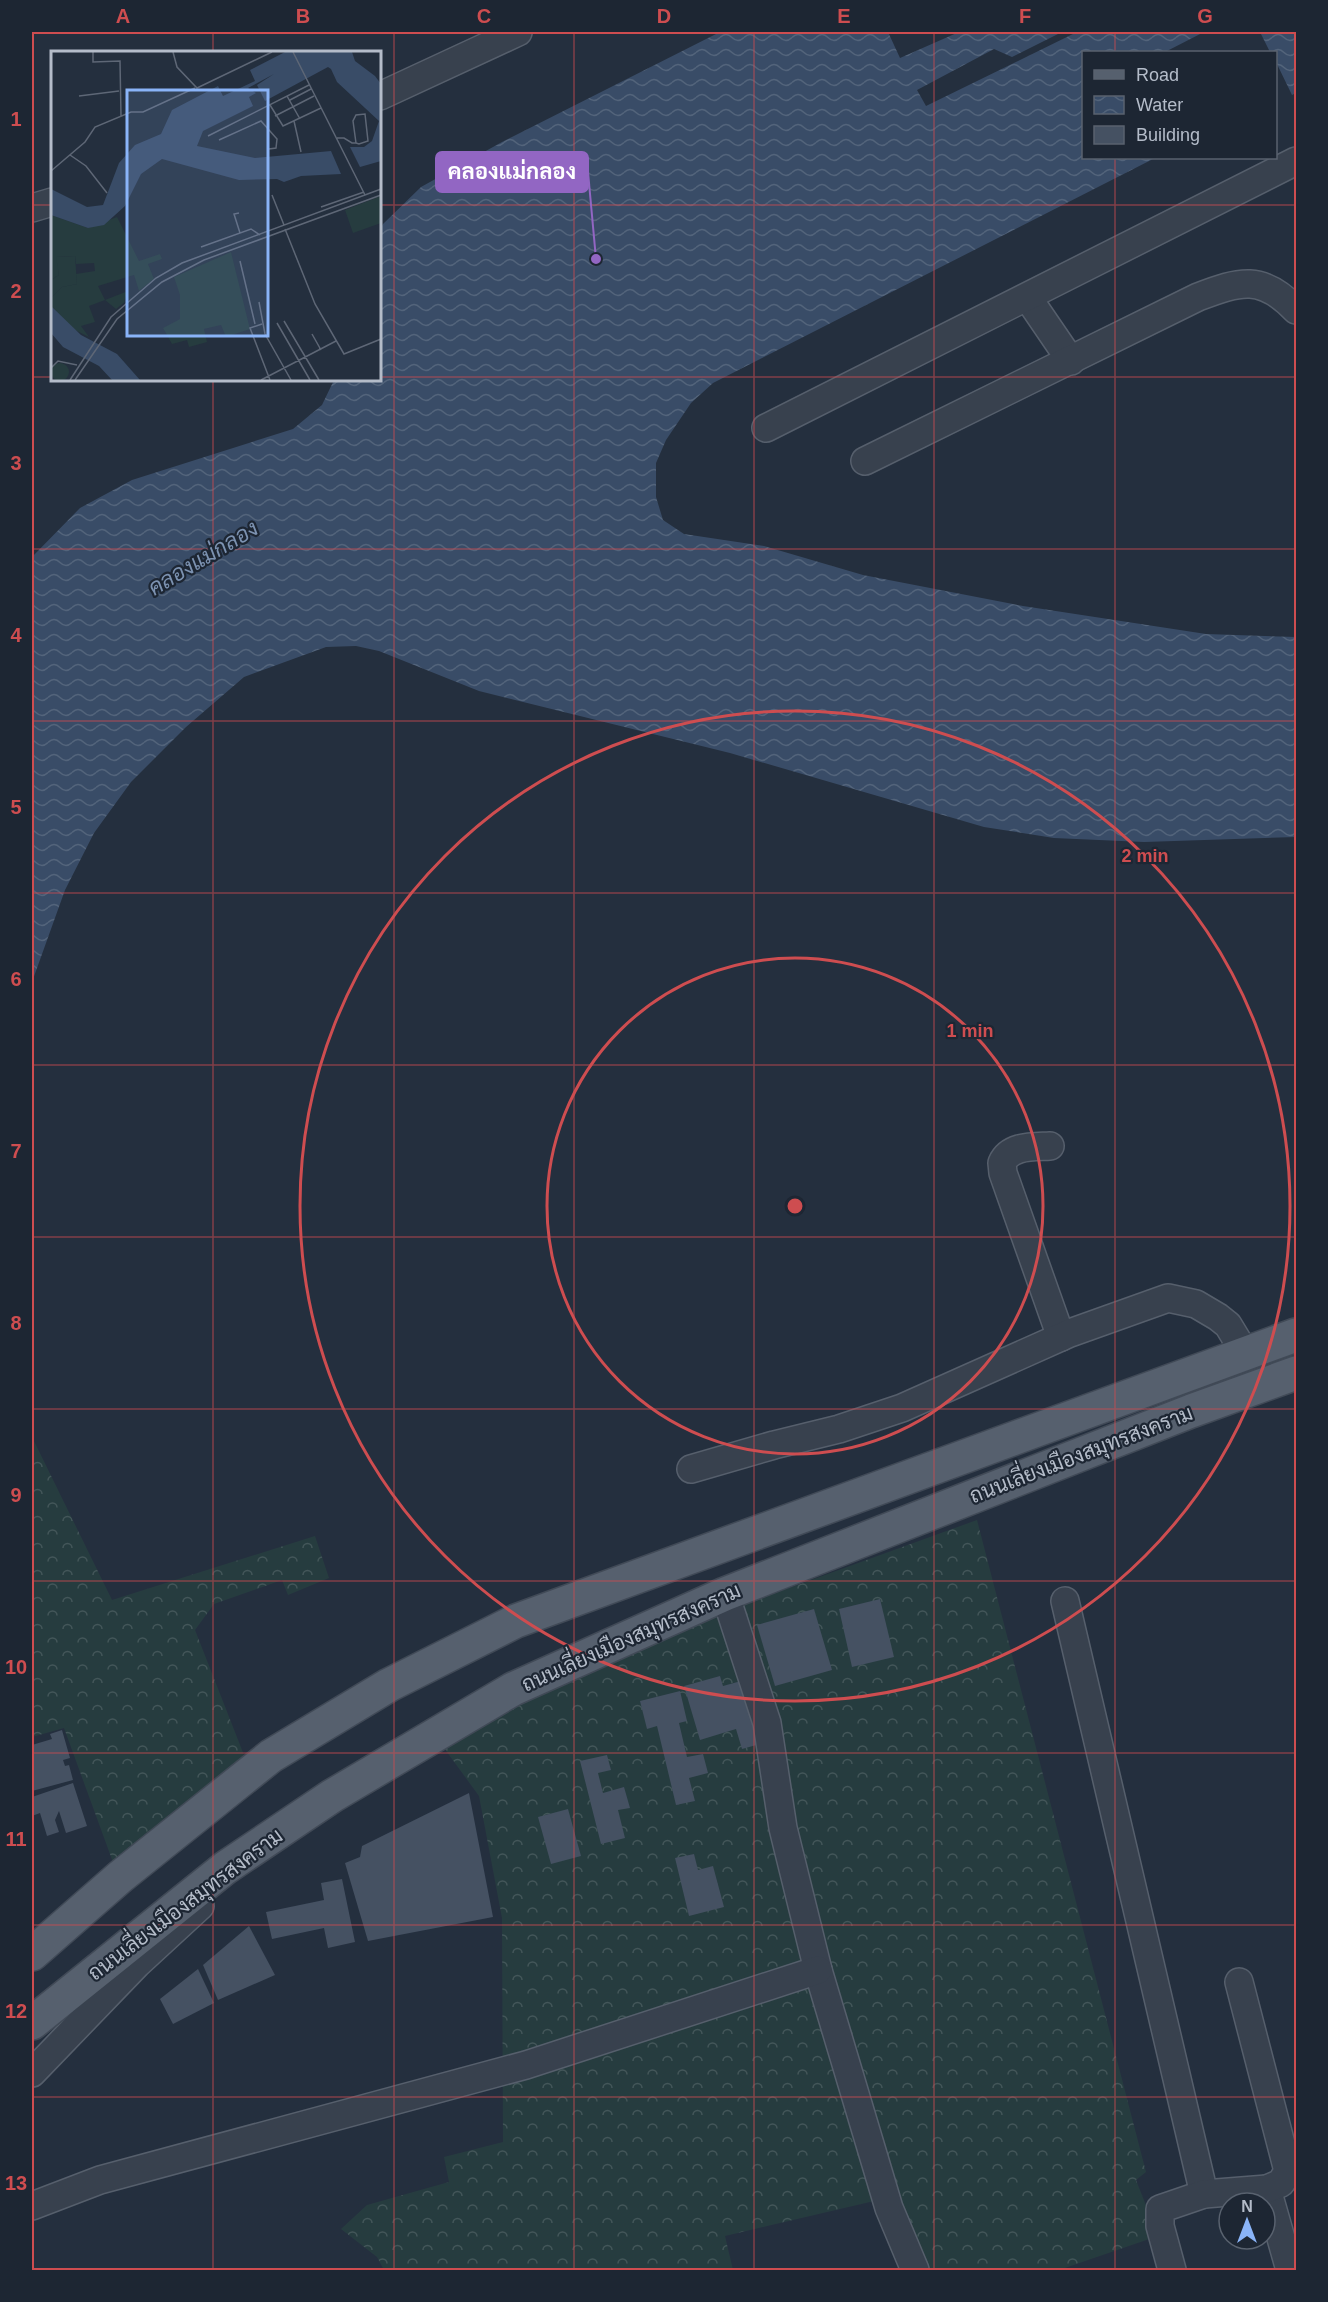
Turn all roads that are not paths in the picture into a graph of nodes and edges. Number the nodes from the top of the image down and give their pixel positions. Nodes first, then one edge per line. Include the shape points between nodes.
1 (518, 32) edge
2 (381, 96) edge
3 (1296, 161) edge
4 (51, 202) edge
5 (32, 208) edge
6 (1028, 298) junction
7 (1296, 310) edge
8 (1071, 361) junction
9 (766, 428) dead end
10 (866, 461) dead end
11 (1050, 1146) dead end
12 (1296, 1335) edge
13 (1061, 1337) junction
14 (1245, 1353) junction
15 (1296, 1373) edge
16 (691, 1469) dead end
17 (725, 1594) junction
18 (1065, 1601) dead end
19 (332, 1796) junction
20 (32, 1954) edge
21 (818, 1970) junction
22 (1239, 1982) dead end
23 (32, 2023) edge
24 (32, 2073) edge
25 (1268, 2189) junction
26 (1204, 2194) junction
27 (32, 2206) edge
28 (915, 2271) edge
29 (1172, 2271) edge
30 (1290, 2271) edge

1 - 2 street
3 - 6 street
4 - 5 street
6 - 8 street
6 - 9 street
7 - 8 street via 1280,293 1236,283 1198,297
8 - 10 street
11 - 13 street via 1022,1147 1002,1163
12 - 14 main road, ถนนเลี่ยงเมืองสมุทรสงคราม
13 - 14 street via 1168,1298 1196,1304 1218,1317 1228,1325
13 - 16 street via 902,1408 839,1430 774,1444
14 - 20 main road, ถนนเลี่ยงเมืองสมุทรสงคราม via 516,1621 389,1685 271,1756 120,1876
15 - 17 main road, ถนนเลี่ยงเมืองสมุทรสงคราม
17 - 19 main road, ถนนเลี่ยงเมืองสมุทรสงคราม via 513,1689
17 - 21 street via 767,1723 783,1828
18 - 26 street
19 - 23 main road, ถนนเลี่ยงเมืองสมุทรสงคราม via 225,1868
19 - 24 street via 213,1894 137,1964
21 - 27 street via 526,2065 100,2180
21 - 28 street via 889,2208
22 - 25 street via 1288,2171 1281,2183
25 - 26 street
25 - 30 street
26 - 29 street via 1160,2210 1160,2226

